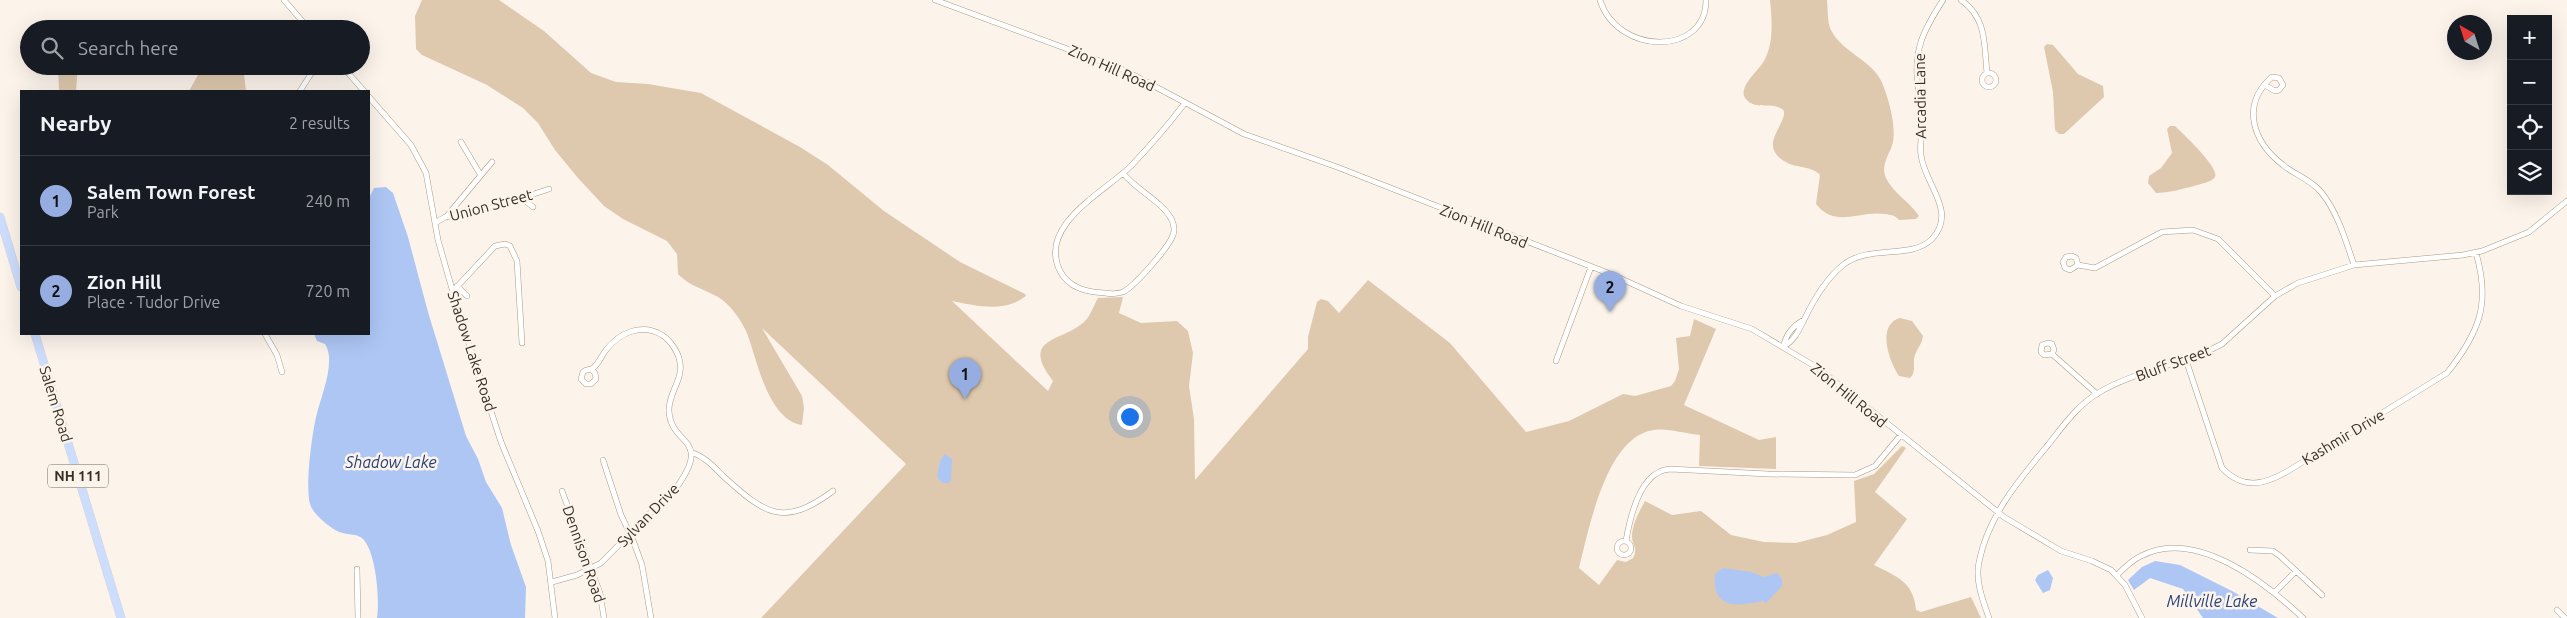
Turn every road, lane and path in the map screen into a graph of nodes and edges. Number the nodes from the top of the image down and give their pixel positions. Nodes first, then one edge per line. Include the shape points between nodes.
1 (284, 0) edge
2 (935, 0) edge
3 (1600, 0) edge
4 (1706, 0) edge
5 (1943, 0) edge
6 (1961, 0) edge
7 (302, 20) edge
8 (1987, 73) dead end
9 (310, 75) edge
10 (350, 75) edge
11 (2265, 85) dead end
12 (301, 90) edge
13 (363, 90) edge
14 (370, 98) edge
15 (1186, 103) junction
16 (461, 142) dead end
17 (492, 162) dead end
18 (1123, 173) junction
19 (480, 174) junction
20 (549, 189) dead end
21 (522, 198) junction
22 (2567, 201) edge
23 (533, 207) dead end
24 (0, 217) edge
25 (445, 217) junction
26 (435, 223) junction
27 (2476, 253) junction
28 (2078, 265) dead end
29 (2354, 265) junction
30 (1590, 267) junction
31 (20, 284) edge
32 (458, 286) junction
33 (453, 291) junction
34 (467, 296) dead end
35 (2275, 296) junction
36 (35, 335) edge
37 (266, 335) edge
38 (522, 343) dead end
39 (1784, 346) junction
40 (2052, 354) dead end
41 (2186, 360) junction
42 (1556, 361) dead end
43 (592, 370) dead end
44 (282, 372) dead end
45 (2097, 394) junction
46 (1900, 436) junction
47 (692, 453) junction
48 (602, 460) dead end
49 (562, 491) dead end
50 (833, 491) dead end
51 (1999, 512) junction
52 (630, 533) junction
53 (1626, 541) dead end
54 (2250, 550) dead end
55 (592, 569) junction
56 (357, 570) dead end
57 (2296, 571) junction
58 (2117, 574) junction
59 (552, 582) junction
60 (2275, 592) junction
61 (2322, 595) dead end
62 (2557, 610) dead end
63 (121, 618) edge
64 (358, 618) edge
65 (554, 618) edge
66 (604, 618) edge
67 (650, 618) edge
68 (1989, 618) edge
69 (2142, 618) edge
70 (2303, 618) edge
71 (2565, 618) edge

1 - 7 street
2 - 15 street, Zion Hill Road via 1124,70
3 - 4 street via 1606,15 1617,28 1636,39 1655,42 1670,41 1690,31 1702,16
5 - 39 street, Arcadia Lane via 1924,30 1917,60 1923,120 1920,154 1927,179 1942,205 1940,227 1932,239 1919,247 1864,254 1848,261 1831,278 1793,338
6 - 8 street via 1980,19
9 - 12 street
10 - 13 street
11 - 29 street via 2253,109 2255,131 2278,161 2320,191 2332,209
14 - 26 street, Shadow Lake Road via 420,158 430,188
15 - 18 street
15 - 30 street, Zion Hill Road via 1244,134
16 - 19 street
17 - 19 street
18 - 18 street via 1101,188 1072,217 1057,242 1056,257 1060,270 1081,290 1113,294 1124,291 1174,234 1168,214
19 - 25 street
20 - 21 street, Union Street
21 - 23 street
21 - 25 street, Union Street via 483,211
22 - 27 street, Bluff Street via 2530,232
24 - 31 main road
25 - 26 street, Union Street
26 - 33 street, Shadow Lake Road
27 - 29 street, Bluff Street
27 - 41 street, Kashmir Drive via 2483,289 2480,317 2468,346 2447,373 2264,483 2243,483 2222,468
28 - 35 street via 2100,267 2162,232 2193,230 2219,240
29 - 35 street, Bluff Street via 2312,277
30 - 39 street, Zion Hill Road via 1681,306 1752,330
30 - 42 street
32 - 33 street
32 - 34 street
32 - 38 street via 495,246 510,246 517,261
33 - 59 street, Shadow Lake Road via 499,434 544,546
35 - 41 street, Bluff Street via 2222,344
36 - 63 main road, Salem Road / NH 111
37 - 44 street
39 - 46 street, Zion Hill Road via 1826,375
40 - 45 street
41 - 45 street, Bluff Street via 2131,378
43 - 47 street via 609,346 626,333 646,329 665,337 678,354 680,364 669,414
45 - 51 street, Bluff Street via 2058,431 2014,486
46 - 51 street, Zion Hill Road
46 - 53 street via 1875,466 1855,475 1660,471 1651,478 1635,507
47 - 50 street via 704,459 757,504 771,511 802,511
47 - 52 street, Sylvan Drive via 689,470 680,484
48 - 52 street
49 - 55 street, Dennison Road
51 - 58 street, Zion Hill Road via 2061,552 2104,565
51 - 68 street, Bluff Street via 1979,564 1978,580
52 - 55 street, Sylvan Drive
52 - 67 street via 646,580
54 - 57 street via 2273,551
55 - 59 street, Sylvan Drive
55 - 66 street, Dennison Road
56 - 64 street
57 - 60 street
57 - 61 street
58 - 60 street via 2132,561 2151,552 2161,549 2192,550 2213,556
58 - 69 street
59 - 65 street, Shadow Lake Road
60 - 70 street
62 - 71 street

